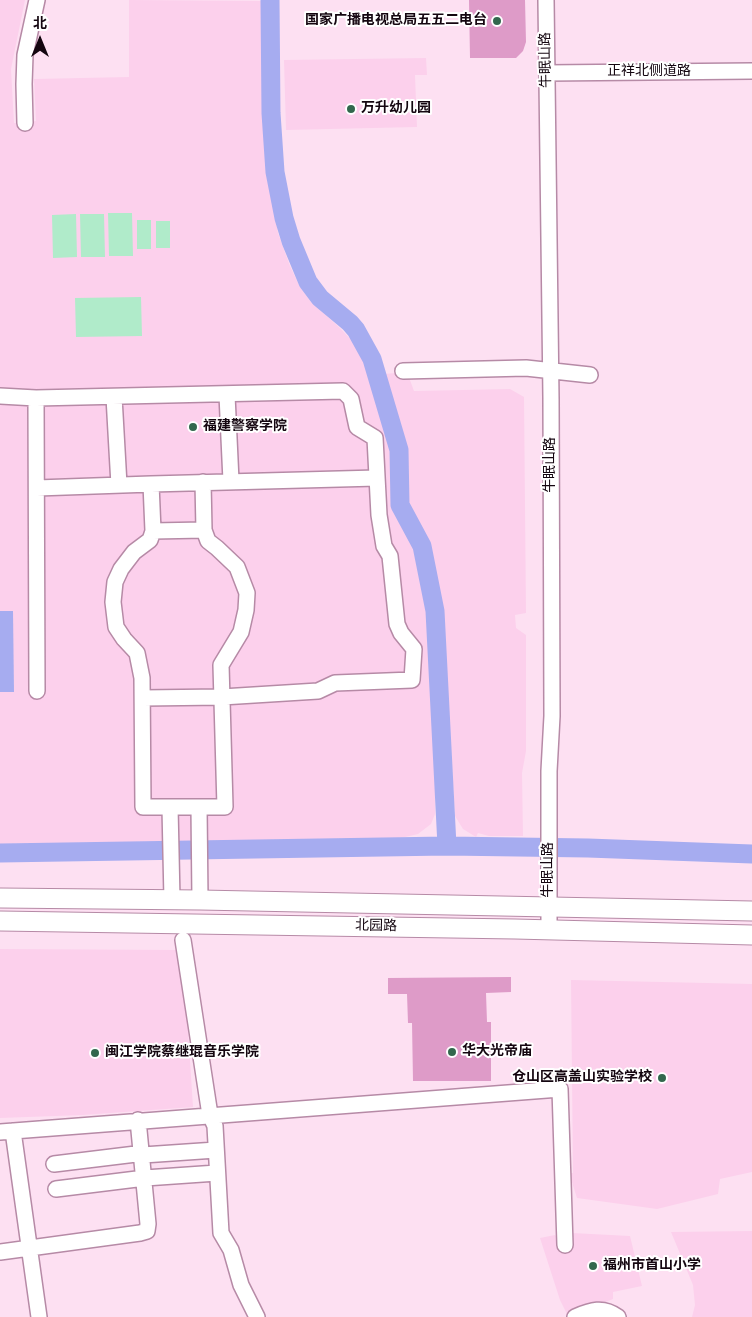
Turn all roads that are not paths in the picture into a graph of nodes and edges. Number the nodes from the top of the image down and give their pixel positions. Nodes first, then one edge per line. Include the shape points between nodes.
1 (37, 0) edge
2 (546, 0) edge
3 (752, 71) edge
4 (547, 72) junction
5 (25, 123) dead end
6 (403, 371) dead end
7 (551, 371) junction
8 (590, 375) dead end
9 (227, 395) junction
10 (0, 396) edge
11 (114, 397) junction
12 (36, 398) junction
13 (377, 478) junction
14 (231, 481) junction
15 (203, 482) junction
16 (151, 484) junction
17 (119, 485) junction
18 (36, 488) junction
19 (204, 530) junction
20 (153, 531) junction
21 (38, 691) dead end
22 (222, 697) junction
23 (142, 698) junction
24 (170, 814) junction
25 (199, 814) junction
26 (172, 892) junction
27 (200, 892) junction
28 (0, 898) edge
29 (496, 906) junction
30 (549, 907) junction
31 (608, 908) junction
32 (752, 911) edge
33 (0, 921) edge
34 (496, 929) junction
35 (549, 930) junction
36 (607, 932) junction
37 (752, 935) edge
38 (183, 940) dead end
39 (210, 1115) junction
40 (138, 1120) junction
41 (7, 1131) edge
42 (216, 1150) junction
43 (143, 1155) junction
44 (54, 1164) dead end
45 (218, 1173) junction
46 (144, 1178) junction
47 (56, 1189) dead end
48 (565, 1245) dead end
49 (30, 1248) junction
50 (0, 1252) edge
51 (39, 1317) edge
52 (257, 1317) edge
53 (575, 1317) edge
54 (618, 1317) edge

1 - 5 street via 25,55
2 - 4 street, 牛眠山路
3 - 4 street, 正祥北侧道路
4 - 7 street, 牛眠山路
6 - 7 street via 526,368
7 - 8 street
7 - 30 street, 牛眠山路
9 - 11 street
9 - 13 street via 343,391 351,399 357,427 375,438
9 - 14 street
10 - 12 street
11 - 12 street
11 - 17 street
12 - 18 street
13 - 14 street
13 - 22 street via 379,515 384,546 390,556 397,624 414,649 412,680 335,683 318,691
14 - 15 street
15 - 16 street
15 - 19 street
16 - 17 street
16 - 20 street
17 - 18 street
18 - 21 street
19 - 20 street
19 - 22 street via 208,541 237,567 247,593 241,632 221,665
20 - 23 street via 150,540 134,552 121,569 112,602 116,627 137,653
22 - 23 street
22 - 25 street via 225,807
23 - 24 street via 143,807
24 - 25 street
24 - 26 street
25 - 27 street
26 - 27 main road, 北园路
26 - 28 main road, 北园路
27 - 29 main road, 北园路
29 - 30 main road, 北园路
29 - 34 main road
30 - 31 main road, 北园路
30 - 35 street, 牛眠山路
31 - 32 main road, 北园路
31 - 36 main road
33 - 34 main road, 北园路
34 - 35 main road, 北园路
35 - 36 main road, 北园路
36 - 37 main road, 北园路
38 - 39 street
39 - 40 street
39 - 42 street via 215,1126
39 - 48 street via 560,1089
40 - 41 street
40 - 43 street
41 - 49 street
42 - 43 street
42 - 45 street
43 - 44 street
43 - 46 street
45 - 46 street
45 - 52 street via 221,1233
46 - 47 street
46 - 49 street via 147,1231
49 - 50 street
49 - 51 street
53 - 54 street via 596,1309

